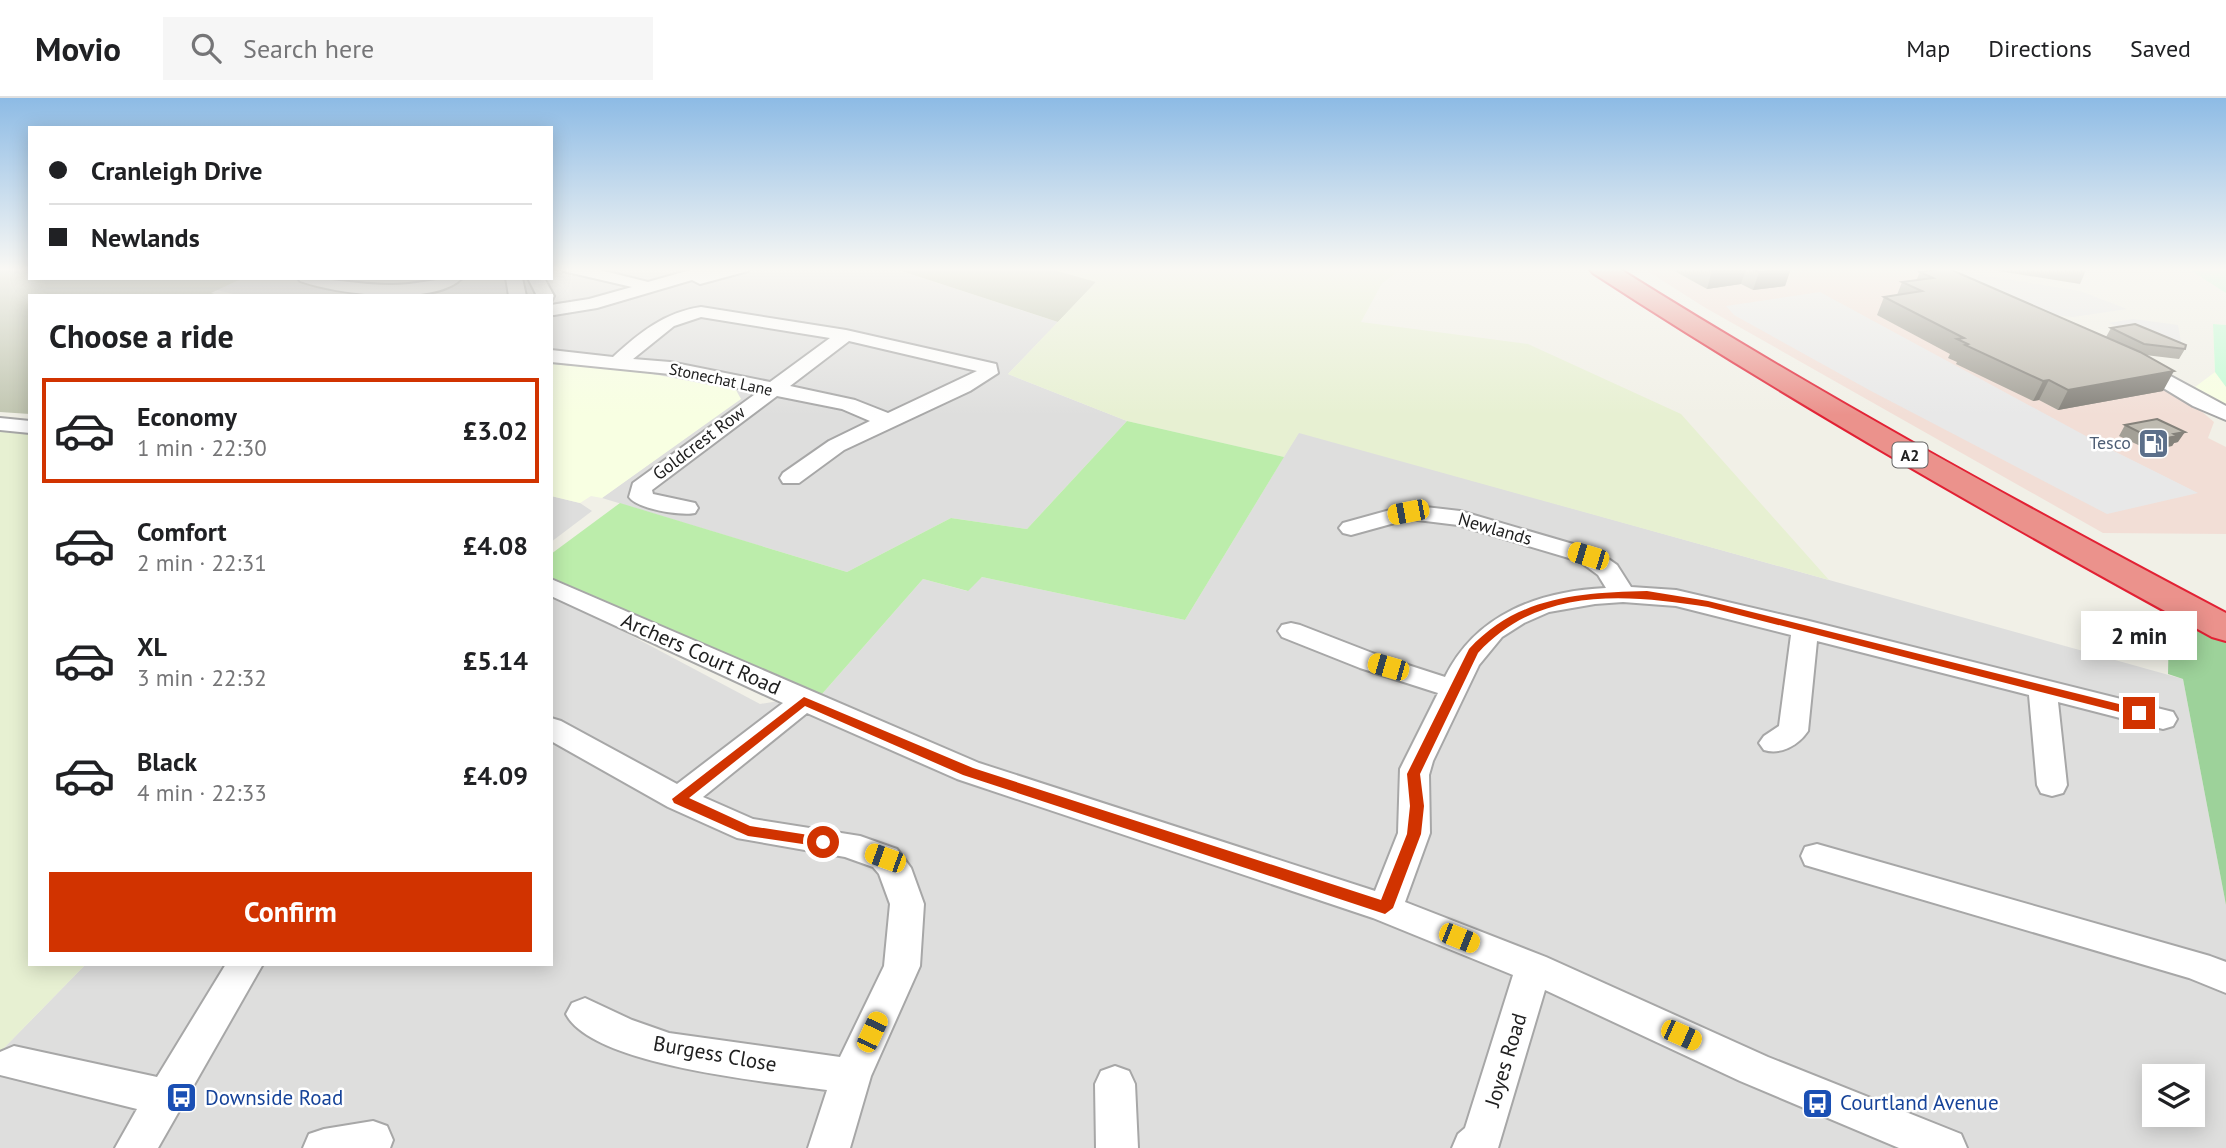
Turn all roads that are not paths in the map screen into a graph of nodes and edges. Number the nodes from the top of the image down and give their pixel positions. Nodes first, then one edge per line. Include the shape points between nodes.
1 (680, 317) edge
2 (720, 317) edge
3 (1680, 317) edge
4 (1702, 317) edge
5 (846, 335) junction
6 (2118, 353) edge
7 (553, 356) edge
8 (619, 361) junction
9 (771, 389) junction
10 (2200, 402) junction
11 (2226, 414) edge
12 (886, 420) junction
13 (0, 425) edge
14 (28, 427) edge
15 (2226, 428) edge
16 (791, 478) dead end
17 (687, 508) dead end
18 (1351, 528) dead end
19 (553, 587) edge
20 (1622, 593) junction
21 (2226, 612) edge
22 (1805, 628) junction
23 (2226, 629) edge
24 (1291, 631) dead end
25 (2042, 688) junction
26 (1454, 689) junction
27 (804, 701) junction
28 (2163, 719) dead end
29 (553, 729) edge
30 (1774, 743) dead end
31 (2052, 785) dead end
32 (679, 799) junction
33 (1817, 856) dead end
34 (1385, 908) junction
35 (244, 966) edge
36 (1533, 968) junction
37 (2226, 978) edge
38 (585, 1014) dead end
39 (14, 1063) dead end
40 (851, 1076) junction
41 (1115, 1084) dead end
42 (165, 1097) junction
43 (373, 1140) dead end
44 (136, 1148) edge
45 (324, 1148) edge
46 (829, 1148) edge
47 (1117, 1148) edge
48 (1473, 1148) edge
49 (1946, 1148) edge

1 - 8 street
2 - 5 street
3 - 23 highway, A2 via 1941,473
4 - 21 highway, A2 via 1957,467
5 - 9 street
5 - 12 street via 989,368 969,385
6 - 10 street
7 - 8 street, Stonechat Lane
8 - 9 street, Stonechat Lane
9 - 12 street, Stonechat Lane via 848,404
9 - 17 street, Goldcrest Row via 641,488 640,496 646,500
10 - 11 street
10 - 15 street
12 - 16 street via 829,448
13 - 14 street
18 - 20 street, Newlands via 1408,512 1460,518 1588,556 1608,570
19 - 27 street, Archers Court Road
20 - 22 street via 1676,598
20 - 26 street via 1555,603 1508,620 1473,652
22 - 25 street
22 - 30 street via 1793,731
24 - 26 street
25 - 28 street
25 - 31 street
26 - 34 street via 1414,774 1414,834
27 - 32 street
27 - 34 street, Archers Court Road via 968,771
29 - 32 street
32 - 40 street via 748,830 848,845 885,858 894,868 907,904 902,966
33 - 37 street
34 - 36 street, Archers Court Road
35 - 42 street
36 - 48 street, Joyes Road via 1482,1139
36 - 49 street, Archers Court Road via 1754,1069
38 - 40 street, Burgess Close via 669,1050
39 - 42 street
40 - 46 street
41 - 47 street
42 - 44 street
43 - 45 street

